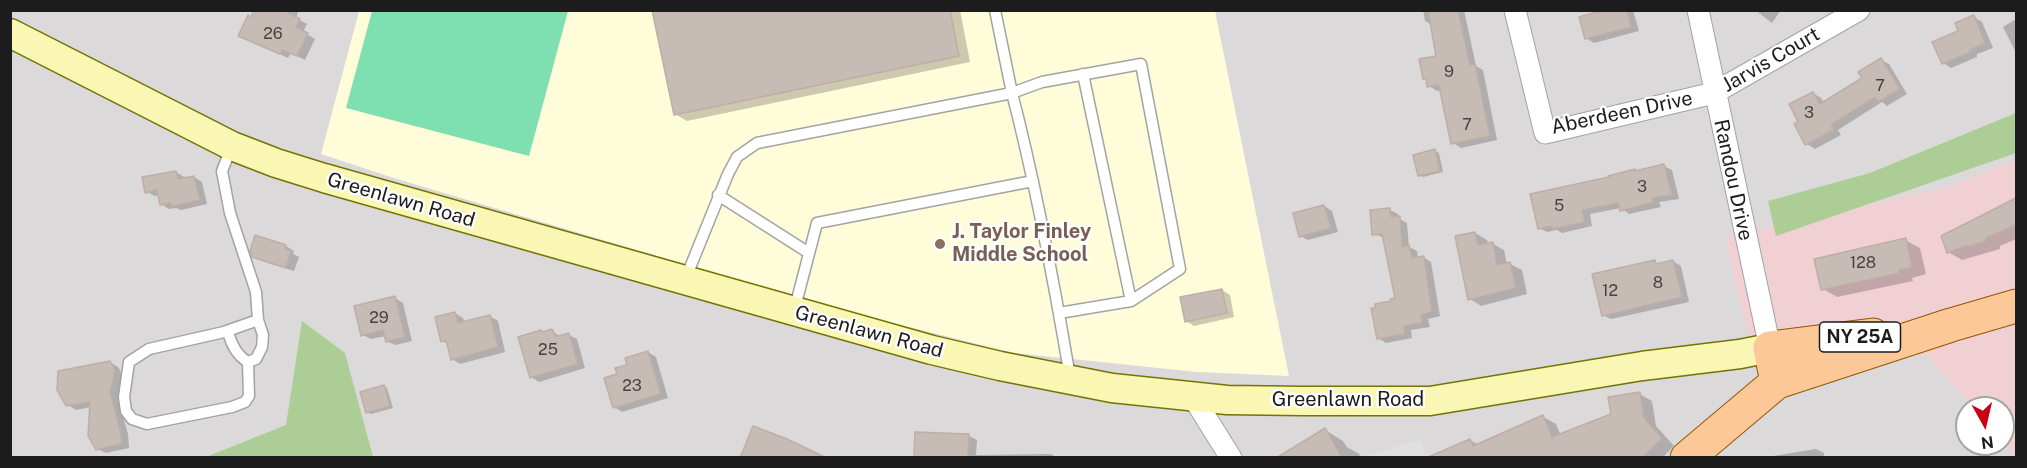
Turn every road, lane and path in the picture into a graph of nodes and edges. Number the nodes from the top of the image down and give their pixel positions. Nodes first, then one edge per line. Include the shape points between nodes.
1 (995, 10) edge
2 (1515, 10) edge
3 (1698, 10) edge
4 (1859, 10) edge
5 (10, 33) edge
6 (1083, 74) junction
7 (1012, 93) junction
8 (1714, 93) junction
9 (232, 146) junction
10 (1033, 181) junction
11 (718, 195) junction
12 (809, 253) junction
13 (685, 281) junction
14 (1131, 301) junction
15 (2016, 306) edge
16 (794, 312) junction
17 (1059, 313) junction
18 (258, 320) junction
19 (1951, 325) junction
20 (228, 331) junction
21 (1770, 348) junction
22 (248, 362) junction
23 (1071, 380) junction
24 (1777, 382) junction
25 (1194, 397) junction
26 (1231, 458) edge
27 (1687, 458) edge

1 - 7 lane
2 - 8 street, Aberdeen Drive via 1545,133
3 - 8 street, Randou Drive
4 - 8 street, Jarvis Court
5 - 9 main road, Greenlawn Road
6 - 7 lane
6 - 14 lane
6 - 14 lane via 1141,64 1180,269
7 - 10 lane
7 - 11 lane via 757,143 737,157
8 - 21 street, Randou Drive
9 - 13 main road, Greenlawn Road via 324,178
9 - 18 lane via 222,171 230,213 256,292
10 - 12 lane via 817,223
10 - 17 lane
11 - 12 lane
11 - 13 lane
12 - 16 lane
13 - 16 main road, Greenlawn Road
14 - 17 lane
15 - 19 main road, NY 25A
16 - 23 main road, Greenlawn Road via 932,350
17 - 23 lane
18 - 20 lane
18 - 22 lane via 262,346 256,359
19 - 21 main road, NY 25A
19 - 24 main road
20 - 22 lane via 237,353
20 - 22 lane via 149,349 129,362 126,411 132,419 147,424 245,402 249,396
21 - 24 main road
21 - 25 main road, Greenlawn Road via 1430,401
23 - 25 main road, Greenlawn Road
24 - 27 main road
25 - 26 street

